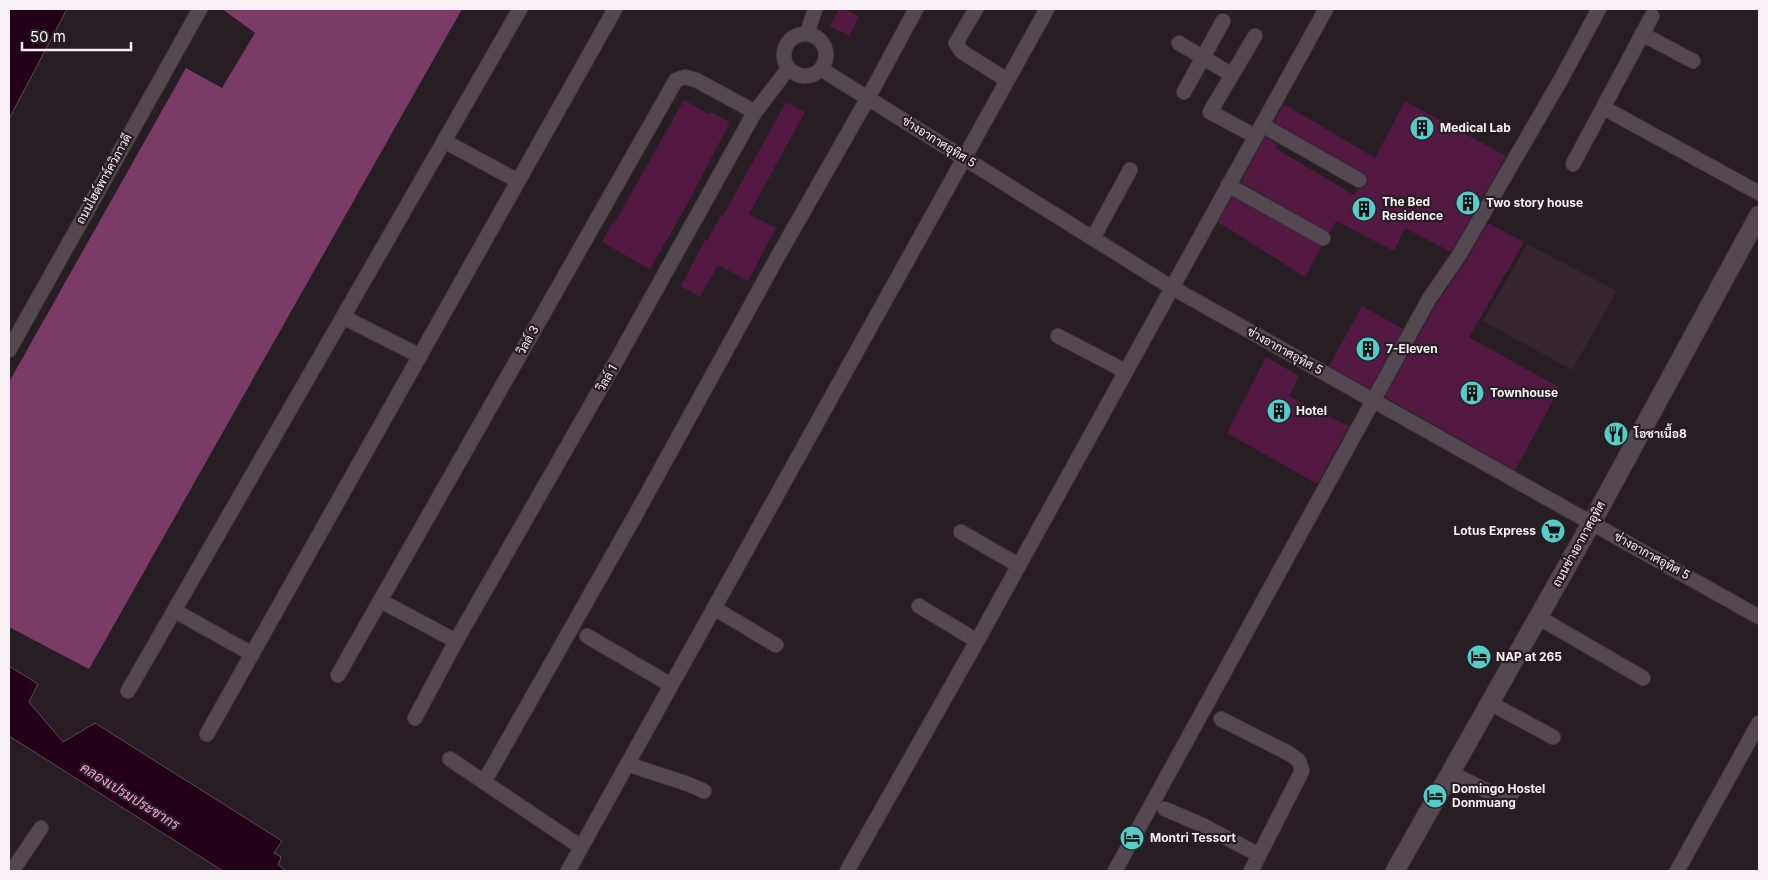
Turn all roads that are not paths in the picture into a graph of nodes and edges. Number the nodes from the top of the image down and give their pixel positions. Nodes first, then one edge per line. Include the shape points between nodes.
1 (200, 9) edge
2 (520, 9) edge
3 (615, 9) edge
4 (815, 9) edge
5 (916, 9) edge
6 (976, 9) edge
7 (1047, 9) edge
8 (1326, 9) edge
9 (1600, 9) edge
10 (1652, 16) dead end
11 (1223, 21) dead end
12 (808, 34) junction
13 (1642, 34) junction
14 (1254, 36) dead end
15 (1180, 44) dead end
16 (1203, 58) junction
17 (1693, 60) dead end
18 (788, 69) junction
19 (821, 69) junction
20 (1232, 75) junction
21 (1007, 80) junction
22 (1184, 92) dead end
23 (868, 98) junction
24 (1604, 108) junction
25 (755, 112) junction
26 (1258, 130) junction
27 (444, 141) junction
28 (964, 158) junction
29 (1573, 164) dead end
30 (1130, 170) dead end
31 (1359, 180) dead end
32 (518, 181) junction
33 (1228, 185) junction
34 (1759, 193) edge
35 (1759, 215) edge
36 (1093, 238) junction
37 (1323, 238) dead end
38 (1171, 287) junction
39 (343, 317) junction
40 (1058, 336) dead end
41 (9, 350) edge
42 (420, 356) junction
43 (1125, 371) junction
44 (1373, 401) junction
45 (1592, 522) junction
46 (961, 532) dead end
47 (1018, 565) junction
48 (381, 601) junction
49 (919, 606) dead end
50 (714, 608) junction
51 (175, 612) junction
52 (1538, 617) junction
53 (1759, 617) edge
54 (587, 636) dead end
55 (977, 641) junction
56 (456, 642) junction
57 (776, 646) dead end
58 (252, 654) junction
59 (338, 675) dead end
60 (1643, 678) dead end
61 (671, 685) junction
62 (128, 691) dead end
63 (1490, 703) junction
64 (414, 718) dead end
65 (1221, 719) dead end
66 (1759, 723) edge
67 (207, 734) dead end
68 (1554, 737) dead end
69 (450, 759) dead end
70 (627, 764) junction
71 (1451, 772) junction
72 (484, 782) junction
73 (1514, 790) dead end
74 (704, 791) dead end
75 (1165, 809) dead end
76 (41, 828) dead end
77 (581, 847) junction
78 (1259, 856) junction
79 (12, 871) edge
80 (568, 871) edge
81 (847, 871) edge
82 (1115, 871) edge
83 (1251, 871) edge
84 (1395, 871) edge
85 (1677, 871) edge

1 - 41 street, ถนนไฮด์พาร์ควิภาวดี
2 - 27 street
3 - 32 street
4 - 12 street
5 - 23 street
6 - 21 street via 956,43 962,52
7 - 21 street
8 - 26 street
9 - 44 street via 1458,257 1429,299
10 - 13 street
11 - 16 street
12 - 18 street via 799,34 786,45 783,53
12 - 19 street via 815,36 825,47 825,62
13 - 17 street
13 - 24 street
14 - 20 street
15 - 16 street
16 - 20 street
16 - 22 street
18 - 19 street via 801,77 808,77
18 - 25 street, วิลล์ 1
19 - 23 street, ช่างอากาศอุทิศ 5
20 - 26 street via 1210,112
21 - 28 street
23 - 28 street, ช่างอากาศอุทิศ 5
23 - 72 street
24 - 29 street
24 - 34 street
25 - 48 street, วิลล์ 3 via 696,80 685,77 676,80
25 - 56 street, วิลล์ 1
26 - 31 street
26 - 33 street
27 - 32 street
27 - 39 street
28 - 36 street, ช่างอากาศอุทิศ 5
28 - 50 street
30 - 36 street
32 - 42 street
33 - 37 street
33 - 38 street
35 - 45 street, ถนนช่างอากาศอุทิศ
36 - 38 street, ช่างอากาศอุทิศ 5
38 - 43 street
38 - 44 street, ช่างอากาศอุทิศ 5
39 - 42 street
39 - 51 street
40 - 43 street
42 - 58 street
43 - 47 street
44 - 45 street, ช่างอากาศอุทิศ 5
44 - 82 street
45 - 52 street, ถนนช่างอากาศอุทิศ
45 - 53 street, ช่างอากาศอุทิศ 5
46 - 47 street
47 - 55 street
48 - 56 street
48 - 59 street, วิลล์ 3
49 - 55 street
50 - 57 street
50 - 61 street
51 - 58 street
51 - 62 street
52 - 60 street
52 - 63 street, ถนนช่างอากาศอุทิศ
54 - 61 street
55 - 81 street
56 - 64 street, วิลล์ 1
58 - 67 street
61 - 70 street
63 - 68 street
63 - 71 street, ถนนช่างอากาศอุทิศ
65 - 78 street via 1290,754 1299,761 1302,771
66 - 85 street
69 - 72 street
70 - 74 street
70 - 77 street
71 - 73 street via 1503,799 1509,798
71 - 84 street, ถนนช่างอากาศอุทิศ
72 - 77 street
75 - 78 street
76 - 79 street
77 - 80 street
78 - 83 street

